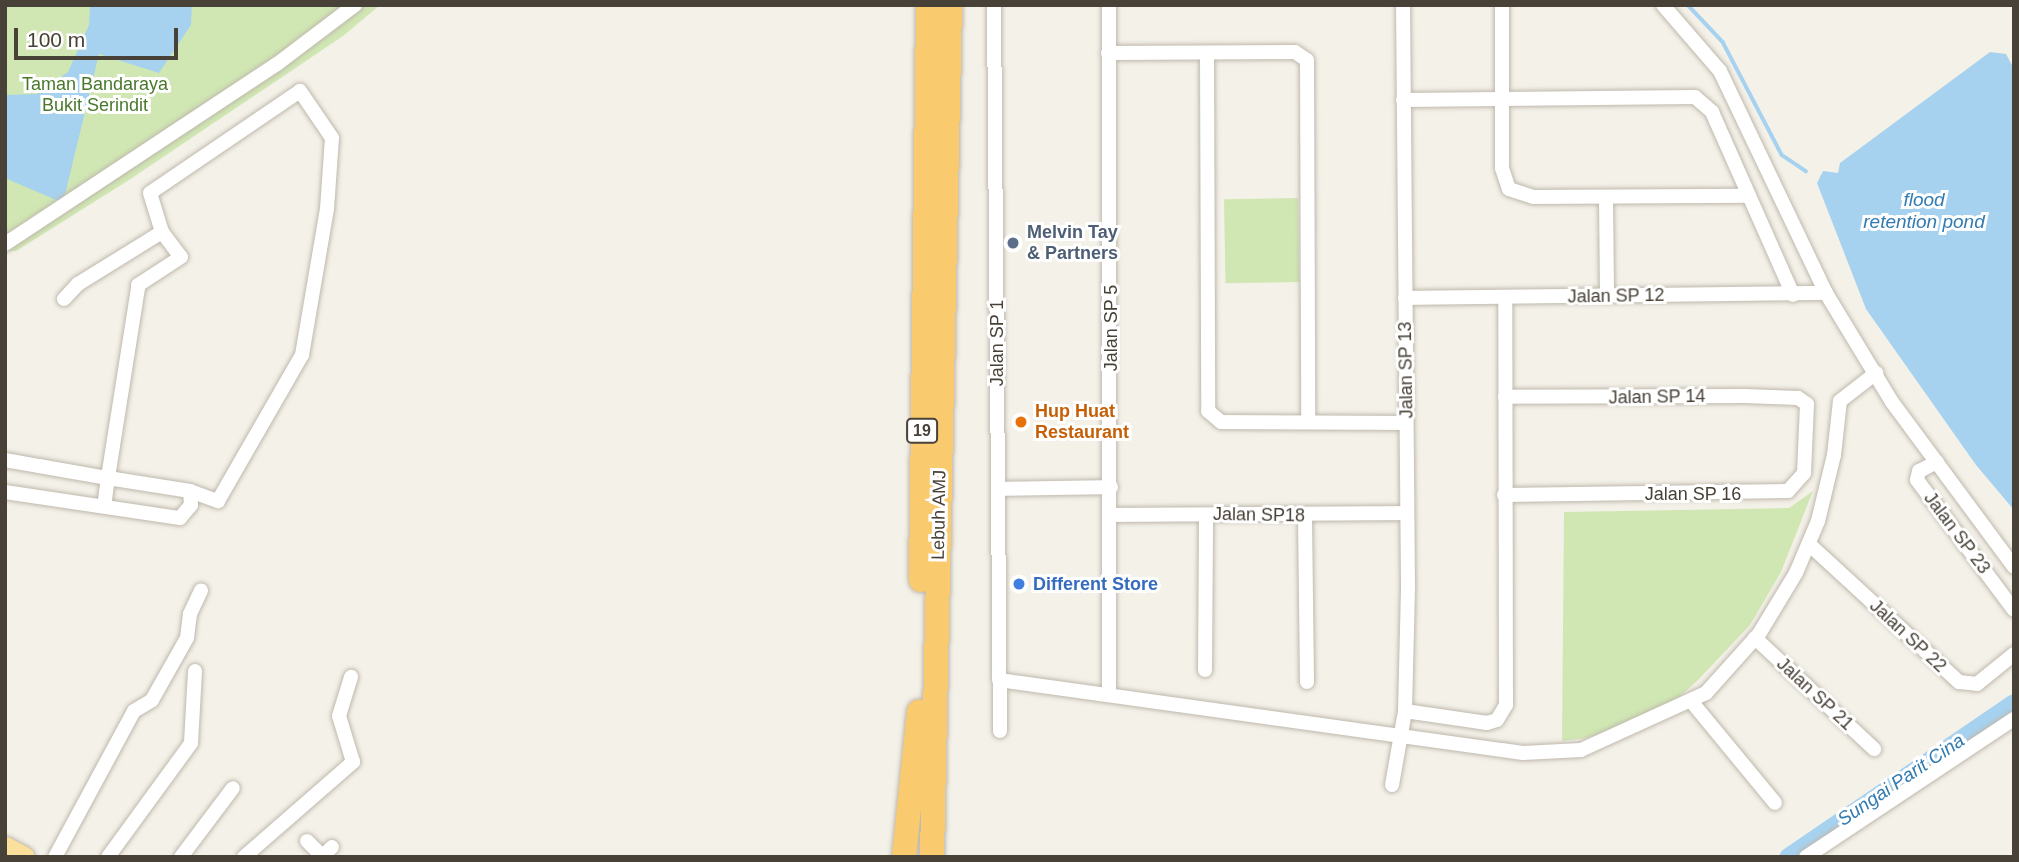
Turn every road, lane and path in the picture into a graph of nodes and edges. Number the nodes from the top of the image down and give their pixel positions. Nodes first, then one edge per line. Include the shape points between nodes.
1 (355, 5) edge
2 (928, 5) edge
3 (950, 5) edge
4 (994, 5) edge
5 (1109, 5) edge
6 (1403, 5) edge
7 (1502, 5) edge
8 (1663, 5) edge
9 (1108, 53) junction
10 (1207, 54) junction
11 (1503, 99) junction
12 (1403, 100) junction
13 (1749, 196) junction
14 (1606, 198) junction
15 (162, 232) junction
16 (5, 244) edge
17 (1826, 293) junction
18 (1793, 295) junction
19 (1606, 296) junction
20 (1405, 298) junction
21 (64, 299) dead end
22 (1505, 299) junction
23 (1876, 373) junction
24 (1504, 397) junction
25 (1807, 404) joint
26 (1308, 422) junction
27 (1406, 423) junction
28 (5, 460) edge
29 (1937, 462) junction
30 (108, 478) junction
31 (1111, 487) junction
32 (998, 489) junction
33 (190, 491) junction
34 (5, 492) edge
35 (1504, 495) junction
36 (104, 506) junction
37 (1407, 513) junction
38 (1206, 514) junction
39 (1111, 515) junction
40 (1305, 517) junction
41 (1810, 545) junction
42 (2014, 567) edge
43 (201, 590) dead end
44 (2014, 610) edge
45 (1755, 638) junction
46 (2014, 654) edge
47 (1205, 670) dead end
48 (195, 671) dead end
49 (351, 677) dead end
50 (999, 680) junction
51 (1307, 682) dead end
52 (1109, 693) junction
53 (1691, 701) junction
54 (1405, 711) junction
55 (927, 714) junction
56 (2014, 719) edge
57 (1000, 731) dead end
58 (1401, 735) junction
59 (1874, 750) dead end
60 (1392, 785) dead end
61 (233, 788) dead end
62 (1775, 803) dead end
63 (307, 841) dead end
64 (5, 848) edge
65 (325, 853) edge
66 (24, 857) edge
67 (55, 857) edge
68 (108, 857) edge
69 (181, 857) edge
70 (244, 857) edge
71 (904, 857) edge
72 (916, 857) edge
73 (932, 857) edge
74 (944, 857) edge
75 (1807, 857) edge

1 - 16 street via 277,64
2 - 55 highway, Lebuh AMJ / 19
3 - 55 highway, Lebuh AMJ / 19
4 - 32 street, Jalan SP 1
5 - 9 street, Jalan SP 5
6 - 12 street, Jalan SP 13
7 - 11 street
8 - 17 street via 1708,54 1731,90
9 - 10 street
9 - 31 street, Jalan SP 5
10 - 26 street via 1208,411 1221,422
10 - 26 street via 1295,52 1307,60
11 - 12 street
11 - 13 street via 1695,97 1712,111
11 - 14 street via 1502,168 1509,190 1534,197
12 - 20 street, Jalan SP 13
13 - 14 street
13 - 18 street
14 - 19 street
15 - 21 street via 78,284
15 - 30 street via 181,257 138,285
15 - 33 street via 149,199 159,184 300,91 332,138 327,208 302,355 218,501
17 - 18 street, Jalan SP 12
17 - 23 street
18 - 19 street, Jalan SP 12
19 - 22 street, Jalan SP 12
20 - 22 street, Jalan SP 12
20 - 27 street, Jalan SP 13
22 - 24 street
23 - 29 street
23 - 41 street via 1840,401 1834,455
24 - 25 street, Jalan SP 14 via 1745,396 1798,398
24 - 35 street
25 - 35 street, Jalan SP 16 via 1804,473 1788,491
26 - 27 street
27 - 37 street, Jalan SP 13
28 - 30 street
29 - 42 street
29 - 44 street, Jalan SP 23 via 1919,471 1917,480
30 - 33 street
30 - 36 street
31 - 32 street
31 - 39 street, Jalan SP 5
32 - 50 street, Jalan SP 1
33 - 36 street via 191,505 180,519
34 - 36 street
35 - 54 street via 1509,694 1503,713 1487,723
37 - 40 street, Jalan SP18
37 - 54 street, Jalan SP 13
38 - 39 street, Jalan SP18
38 - 40 street, Jalan SP18
38 - 47 street
39 - 52 street, Jalan SP 5
40 - 51 street
41 - 45 street
41 - 46 street, Jalan SP 22 via 1959,682 1977,684
43 - 67 street via 190,614 187,639 152,700 134,711
45 - 53 street via 1706,693
45 - 59 street, Jalan SP 21
48 - 68 street via 191,743
49 - 70 street via 339,716 353,762
50 - 52 street
50 - 57 street, Jalan SP 1
52 - 58 street
53 - 58 street via 1606,741 1556,755
53 - 62 street
54 - 58 street, Jalan SP 13
55 - 71 highway
55 - 72 highway, Lebuh AMJ / 19
55 - 73 highway, Lebuh AMJ / 19
55 - 74 highway
56 - 75 street
58 - 60 street, Jalan SP 13
61 - 69 street
63 - 65 street
64 - 66 main road

